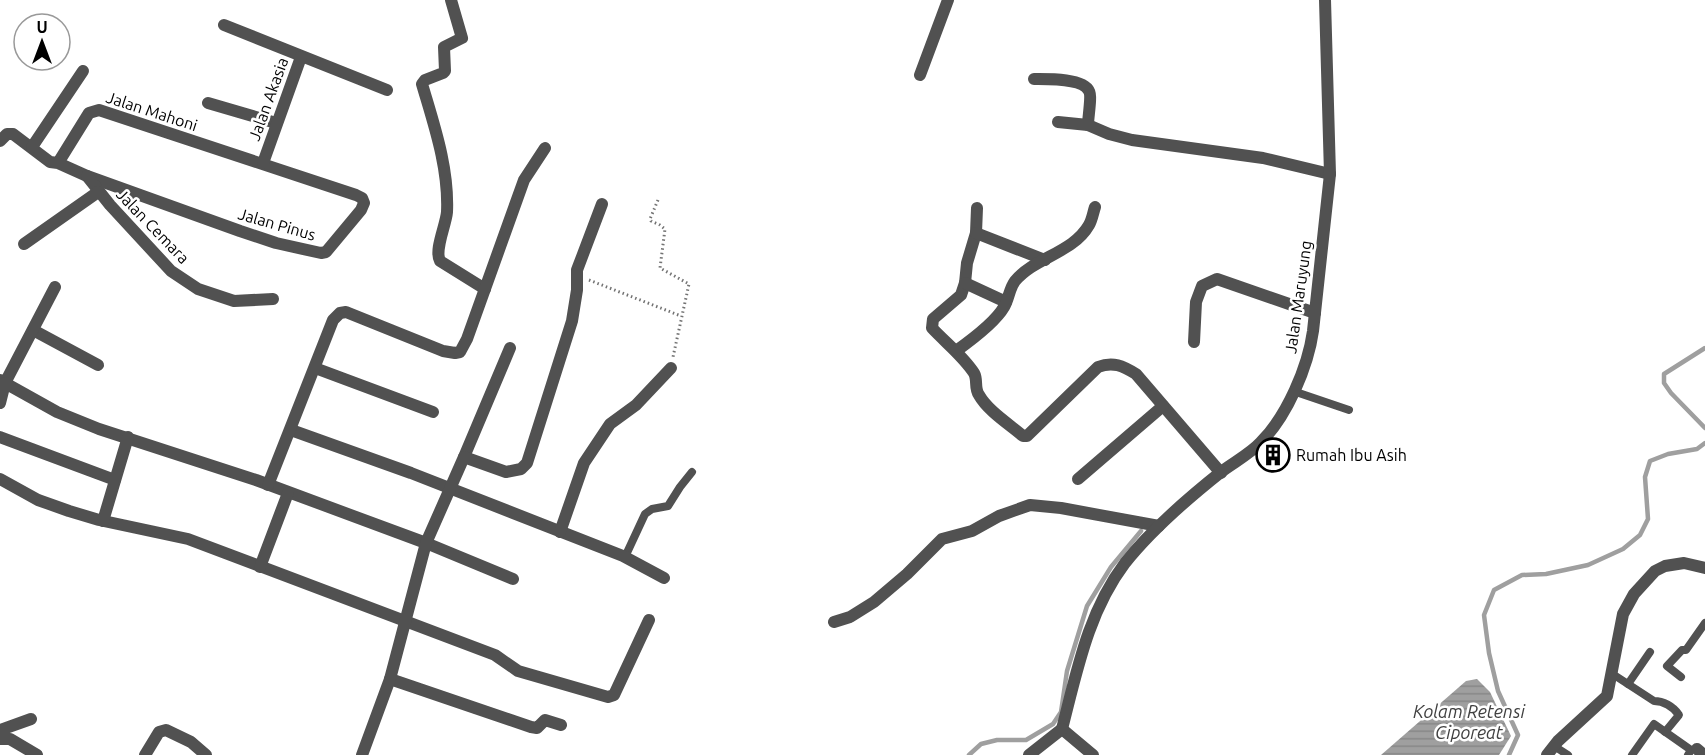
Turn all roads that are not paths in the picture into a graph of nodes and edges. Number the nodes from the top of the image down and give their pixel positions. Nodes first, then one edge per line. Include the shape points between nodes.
1 (451, 0) edge
2 (948, 0) edge
3 (1325, 0) edge
4 (224, 25) dead end
5 (301, 57) junction
6 (83, 71) dead end
7 (920, 75) dead end
8 (1034, 79) dead end
9 (387, 90) dead end
10 (208, 103) dead end
11 (1058, 122) dead end
12 (276, 123) junction
13 (1088, 124) junction
14 (0, 141) edge
15 (32, 147) junction
16 (545, 148) dead end
17 (58, 163) junction
18 (263, 163) junction
19 (1330, 174) junction
20 (87, 176) junction
21 (98, 192) junction
22 (602, 204) dead end
23 (1095, 207) dead end
24 (977, 208) dead end
25 (976, 233) junction
26 (24, 244) dead end
27 (1045, 260) junction
28 (966, 283) junction
29 (55, 287) dead end
30 (485, 289) junction
31 (273, 299) dead end
32 (1006, 302) junction
33 (1315, 314) junction
34 (33, 330) junction
35 (1194, 342) dead end
36 (510, 348) dead end
37 (956, 351) junction
38 (98, 365) dead end
39 (315, 368) junction
40 (671, 368) road end
41 (3, 381) edge
42 (1293, 391) junction
43 (0, 403) edge
44 (1163, 406) junction
45 (1348, 410) dead end
46 (433, 412) dead end
47 (291, 430) junction
48 (0, 436) edge
49 (128, 437) junction
50 (464, 457) junction
51 (692, 472) dead end
52 (1221, 473) junction
53 (0, 479) edge
54 (1078, 479) dead end
55 (115, 480) junction
56 (268, 485) junction
57 (450, 490) junction
58 (288, 493) junction
59 (104, 521) junction
60 (1159, 526) junction
61 (560, 532) junction
62 (426, 543) junction
63 (625, 557) junction
64 (260, 567) junction
65 (1705, 568) edge
66 (664, 578) dead end
67 (513, 579) dead end
68 (649, 620) dead end
69 (404, 621) junction
70 (834, 622) dead end
71 (1705, 623) edge
72 (1650, 652) dead end
73 (1611, 673) junction
74 (1681, 677) dead end
75 (390, 679) junction
76 (1628, 684) junction
77 (31, 719) dead end
78 (561, 725) dead end
79 (1062, 729) junction
80 (0, 730) edge
81 (1665, 732) junction
82 (0, 740) edge
83 (1551, 750) edge
84 (1696, 753) edge
85 (37, 755) edge
86 (145, 755) edge
87 (206, 755) edge
88 (362, 755) edge
89 (1029, 755) edge
90 (1093, 755) edge
91 (1568, 755) edge
92 (1632, 755) edge

1 - 30 street via 462,38 444,47 445,71 422,84 442,158 447,210 438,257
2 - 7 street
3 - 19 street, Jalan Maruyung
4 - 5 street, Jalan Akasia
5 - 9 street
5 - 12 street, Jalan Akasia
6 - 15 street
8 - 13 street via 1065,80 1085,86 1090,94
10 - 12 street
11 - 13 street
12 - 18 street, Jalan Akasia
13 - 19 street via 1132,140 1263,158
14 - 15 street, Jalan Pinus via 13,134
15 - 17 street, Jalan Pinus via 46,160
16 - 30 street via 524,180
17 - 18 street, Jalan Mahoni via 89,113 99,110
17 - 20 street, Jalan Pinus
18 - 20 street, Jalan Pinus via 356,195 363,201 361,210 325,253 276,243
19 - 33 street, Jalan Maruyung
20 - 21 street, Jalan Cemara
21 - 26 street
21 - 31 street, Jalan Cemara via 171,271 198,289 234,301
22 - 50 street via 576,275 572,321 527,463 521,469 506,472
23 - 27 street via 1082,234
24 - 25 street
25 - 27 street
25 - 28 street
27 - 32 street via 1016,280
28 - 32 street
28 - 37 street via 961,295 932,324
29 - 34 street
30 - 39 street via 459,352 443,351 346,312 333,320
32 - 37 street via 979,333
33 - 35 street via 1217,279 1202,286 1196,302
33 - 42 street, Jalan Maruyung via 1308,357
34 - 38 street
34 - 41 street
36 - 50 street
37 - 44 street via 974,373 978,394 1023,436 1030,434 1089,375 1106,364 1122,366 1136,374
39 - 46 street
39 - 47 street
40 - 61 street via 636,405 610,424 584,463
41 - 43 street
41 - 49 street via 57,412
42 - 45 lane
42 - 52 street, Jalan Maruyung via 1280,418 1259,444
44 - 52 street
44 - 54 street
47 - 56 street
47 - 57 street
48 - 55 street
49 - 55 street
49 - 56 street
50 - 57 street
51 - 63 lane via 668,506 645,514
52 - 60 street, Jalan Maruyung
53 - 59 street via 38,500
55 - 59 street
56 - 58 street
57 - 61 street
57 - 62 street
58 - 62 street
58 - 64 street
59 - 64 street via 188,539
60 - 70 street via 1030,505 972,531 942,539 874,602
60 - 79 street, Jalan Maruyung via 1125,563 1096,612
61 - 63 street
62 - 67 street
62 - 69 street
63 - 66 street
64 - 69 street
65 - 73 street via 1674,563 1655,571 1634,594 1623,614
68 - 69 street via 614,695 608,697 518,671 495,655
69 - 75 street
71 - 74 lane via 1686,650 1667,666
72 - 76 lane
73 - 76 lane
73 - 83 street via 1607,696
75 - 78 street via 531,727 537,728 545,720
75 - 88 street
76 - 81 lane via 1676,711 1679,715
77 - 80 street
79 - 89 street
79 - 90 street
81 - 84 lane
81 - 92 lane via 1654,724
82 - 85 street via 10,739
83 - 91 lane
86 - 87 street via 159,732 166,730 191,742

